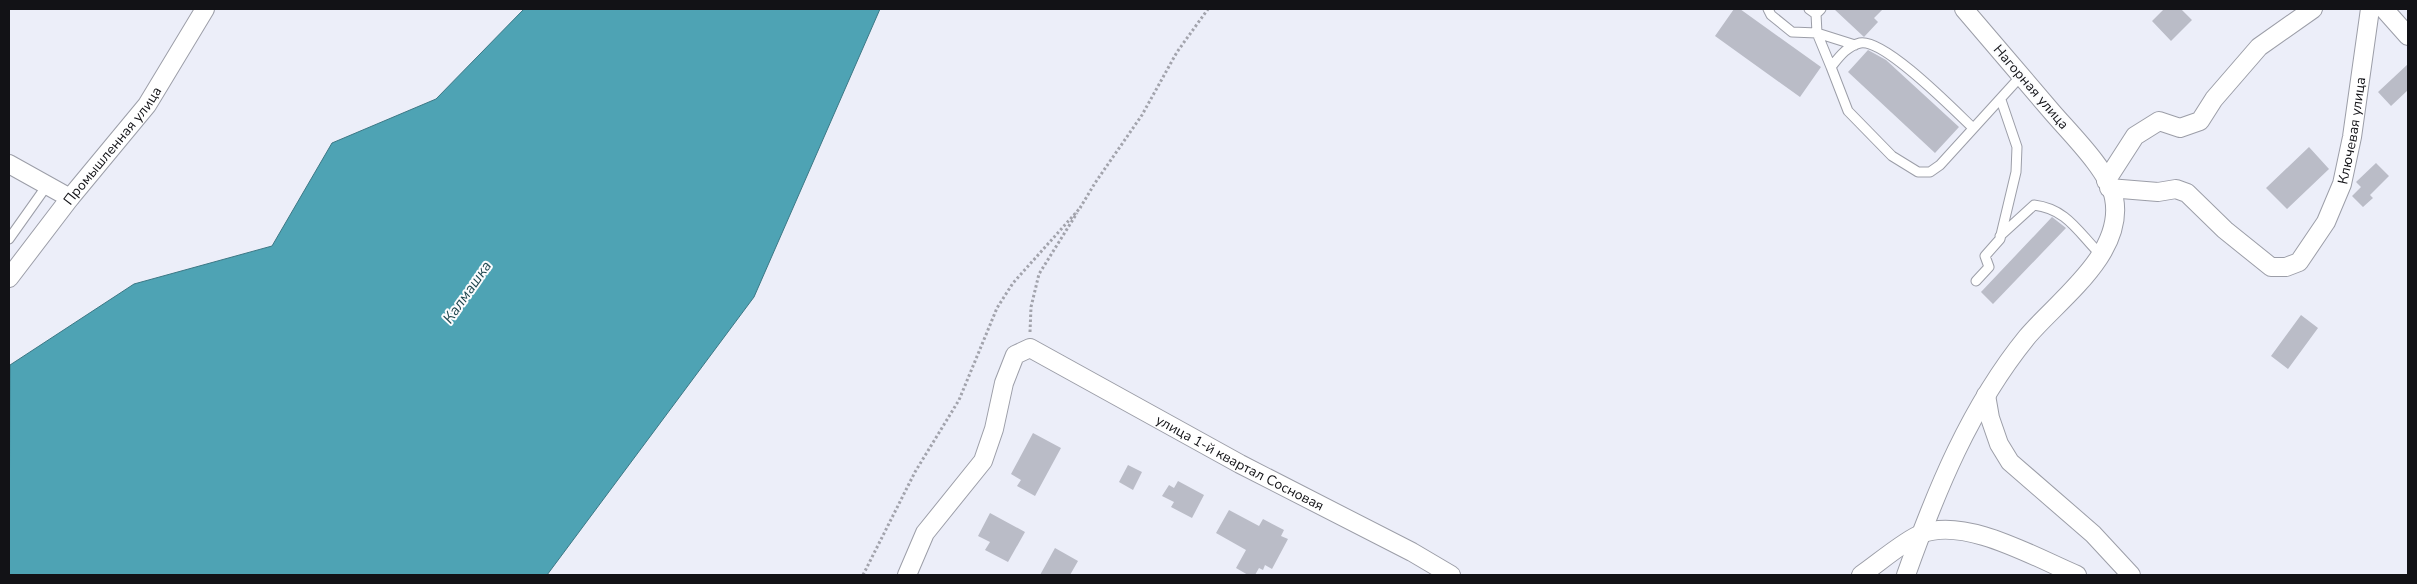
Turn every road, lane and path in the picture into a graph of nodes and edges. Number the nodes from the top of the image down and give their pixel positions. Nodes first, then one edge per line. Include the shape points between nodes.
1 (205, 9) edge
2 (1208, 9) edge
3 (1768, 9) edge
4 (1964, 9) edge
5 (2313, 9) edge
6 (2370, 9) edge
7 (2384, 9) edge
8 (1815, 11) edge
9 (1817, 33) junction
10 (2408, 36) edge
11 (1855, 46) junction
12 (1831, 67) junction
13 (2021, 76) junction
14 (2000, 100) junction
15 (1973, 128) junction
16 (9, 164) edge
17 (2104, 178) junction
18 (48, 184) junction
19 (70, 198) junction
20 (1080, 207) junction
21 (2000, 236) junction
22 (9, 239) edge
23 (2100, 254) junction
24 (9, 278) edge
25 (1976, 281) dead end
26 (1030, 348) junction
27 (1986, 395) junction
28 (1920, 534) junction
29 (863, 575) edge
30 (907, 575) edge
31 (1451, 575) edge
32 (1860, 575) edge
33 (1906, 575) edge
34 (2077, 575) edge
35 (2131, 575) edge

1 - 19 street, Промышленная улица via 147,105
2 - 20 path
3 - 9 lane via 1792,32
4 - 13 street, Нагорная улица
5 - 17 street via 2259,47 2214,99 2200,121 2180,128 2159,120 2136,136
6 - 17 street, Ключевая улица via 2342,184 2326,222 2300,262 2286,267 2271,267 2225,230 2187,193 2176,189 2158,192
7 - 10 street
8 - 9 lane
9 - 11 lane
9 - 12 lane
11 - 12 lane via 1847,49
11 - 15 lane via 1874,44 1899,61
12 - 15 lane via 1848,111 1892,156 1918,172 1930,172 1940,165
13 - 14 lane
13 - 17 street, Нагорная улица
14 - 15 lane
14 - 21 lane via 2017,147 2016,172
16 - 18 street
17 - 23 street via 2114,197 2113,226
18 - 19 street
18 - 22 lane
19 - 24 street, Промышленная улица
20 - 26 path via 1039,274 1031,307
20 - 29 path via 1013,283 997,308 959,400 915,472
21 - 23 lane via 2034,205 2045,206 2062,213
21 - 25 lane via 1985,256 1989,267
23 - 27 street via 2085,277 2028,336
26 - 30 street via 1015,355 983,461 925,533
26 - 31 street, улица 1-й квартал Сосновая
27 - 28 street via 1936,492
27 - 35 street via 1999,444 2010,462 2093,534
28 - 32 street
28 - 33 street
28 - 34 street via 1958,530 1990,538

